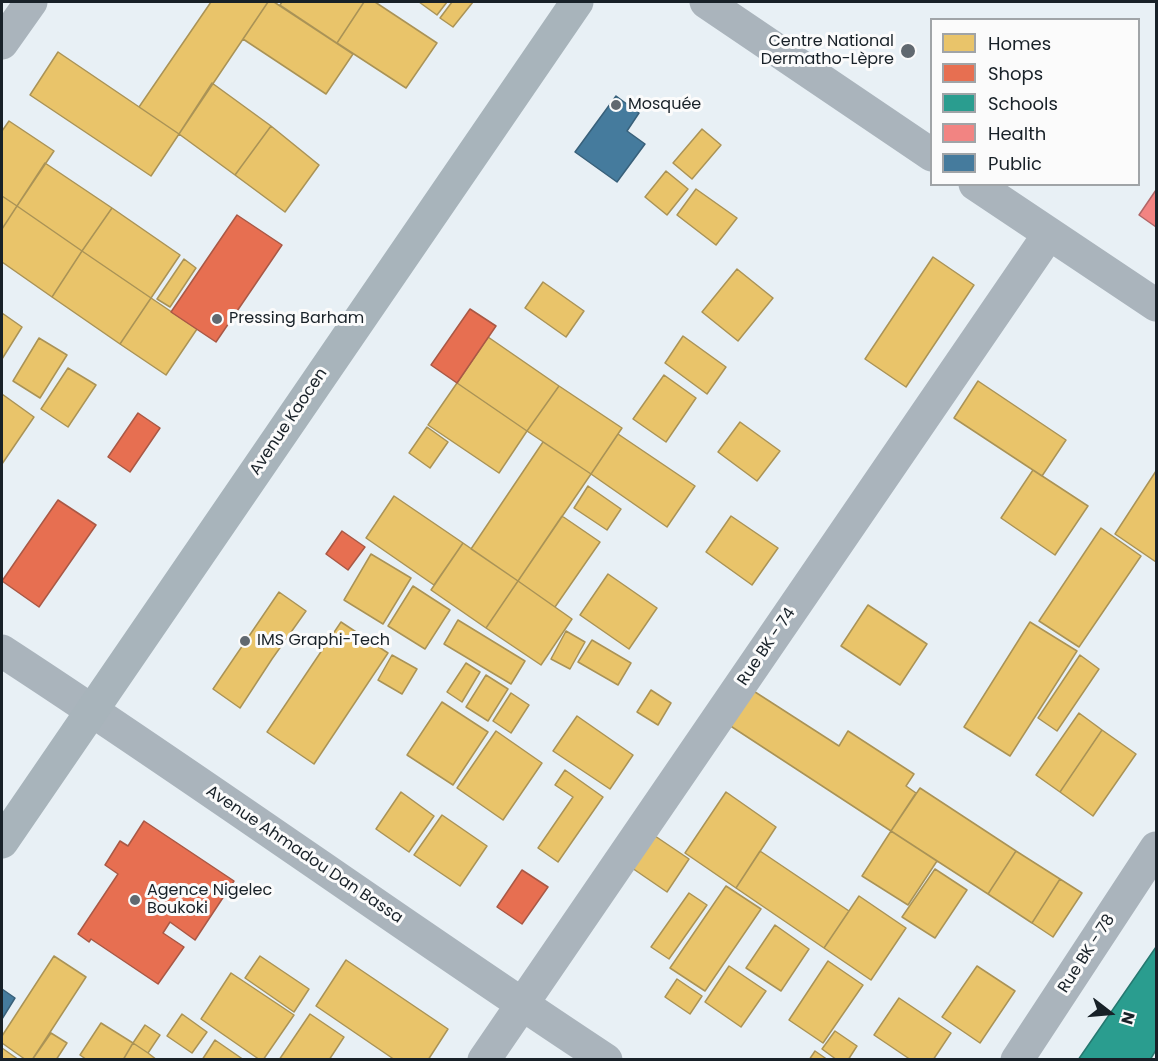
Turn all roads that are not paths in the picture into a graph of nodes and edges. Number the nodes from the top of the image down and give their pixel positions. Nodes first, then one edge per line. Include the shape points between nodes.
1 (31, 2) edge
2 (577, 2) edge
3 (706, 2) edge
4 (2, 43) edge
5 (930, 154) edge
6 (978, 186) edge
7 (1049, 234) junction
8 (1156, 305) edge
9 (2, 651) edge
10 (92, 710) junction
11 (2, 842) edge
12 (1156, 848) edge
13 (521, 1004) junction
14 (484, 1059) edge
15 (606, 1059) edge
16 (1017, 1059) edge

1 - 4 street
2 - 10 street, Avenue Kaocen
3 - 5 street
6 - 7 street
7 - 8 street
7 - 13 street, Rue BK - 74
9 - 10 street, Avenue Ahmadou Dan Bassa
10 - 11 street, Avenue Kaocen
10 - 13 street, Avenue Ahmadou Dan Bassa
12 - 16 street, Rue BK - 78
13 - 14 street, Rue BK - 74
13 - 15 street, Avenue Ahmadou Dan Bassa

